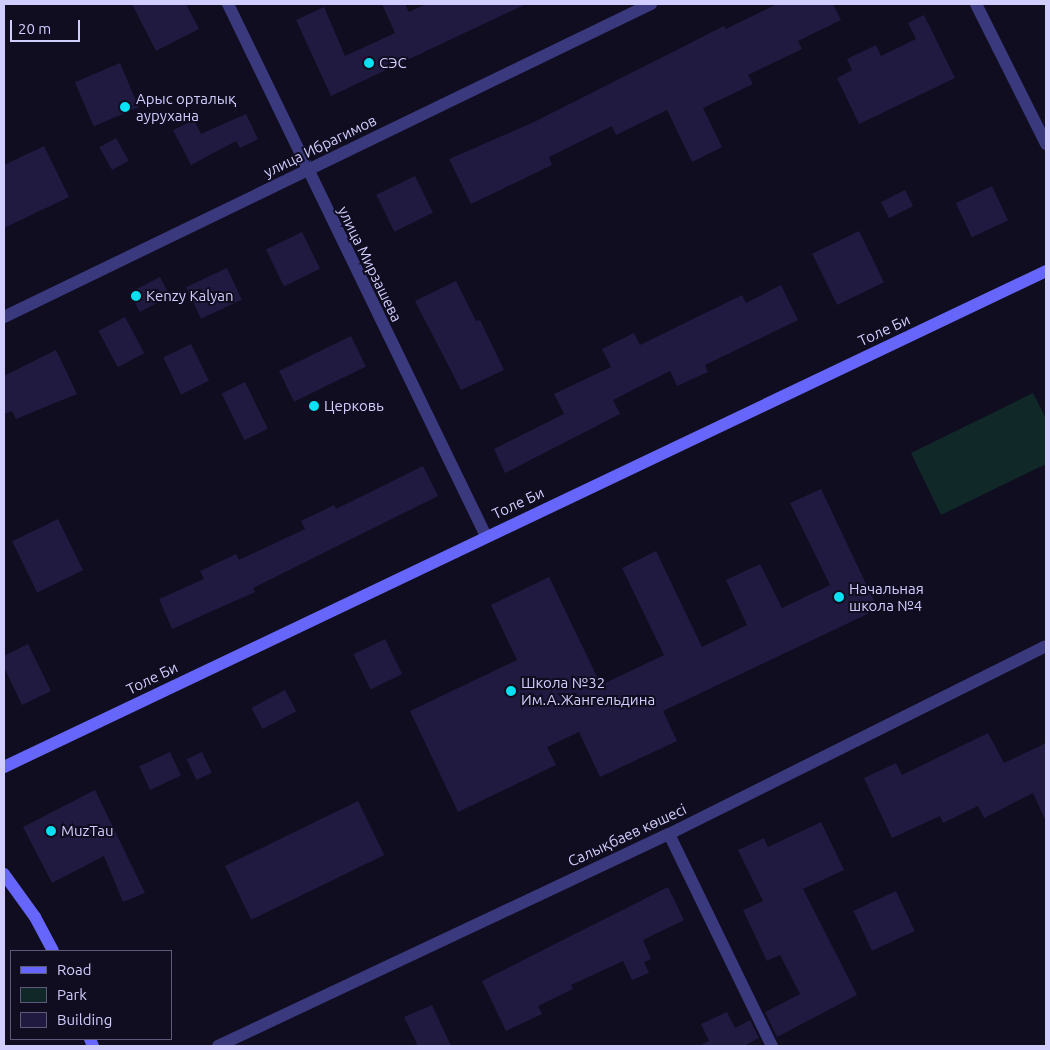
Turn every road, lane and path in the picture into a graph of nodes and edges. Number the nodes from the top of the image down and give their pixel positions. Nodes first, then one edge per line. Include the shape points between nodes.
1 (228, 4) edge
2 (651, 4) edge
3 (976, 4) edge
4 (1046, 144) edge
5 (307, 171) junction
6 (1046, 271) edge
7 (4, 317) edge
8 (486, 536) junction
9 (1046, 646) edge
10 (4, 767) edge
11 (669, 834) junction
12 (4, 874) edge
13 (52, 950) edge
14 (218, 1046) edge
15 (772, 1046) edge

1 - 5 street, улица Мирзашева
2 - 5 street, улица Ибрагимов
3 - 4 street
5 - 7 street, улица Ибрагимов
5 - 8 street, улица Мирзашева
6 - 8 main road, Толе Би
8 - 10 main road, Толе Би
9 - 11 street, Салықбаев көшесі
11 - 14 street, Салықбаев көшесі
11 - 15 street
12 - 13 main road via 35,916

